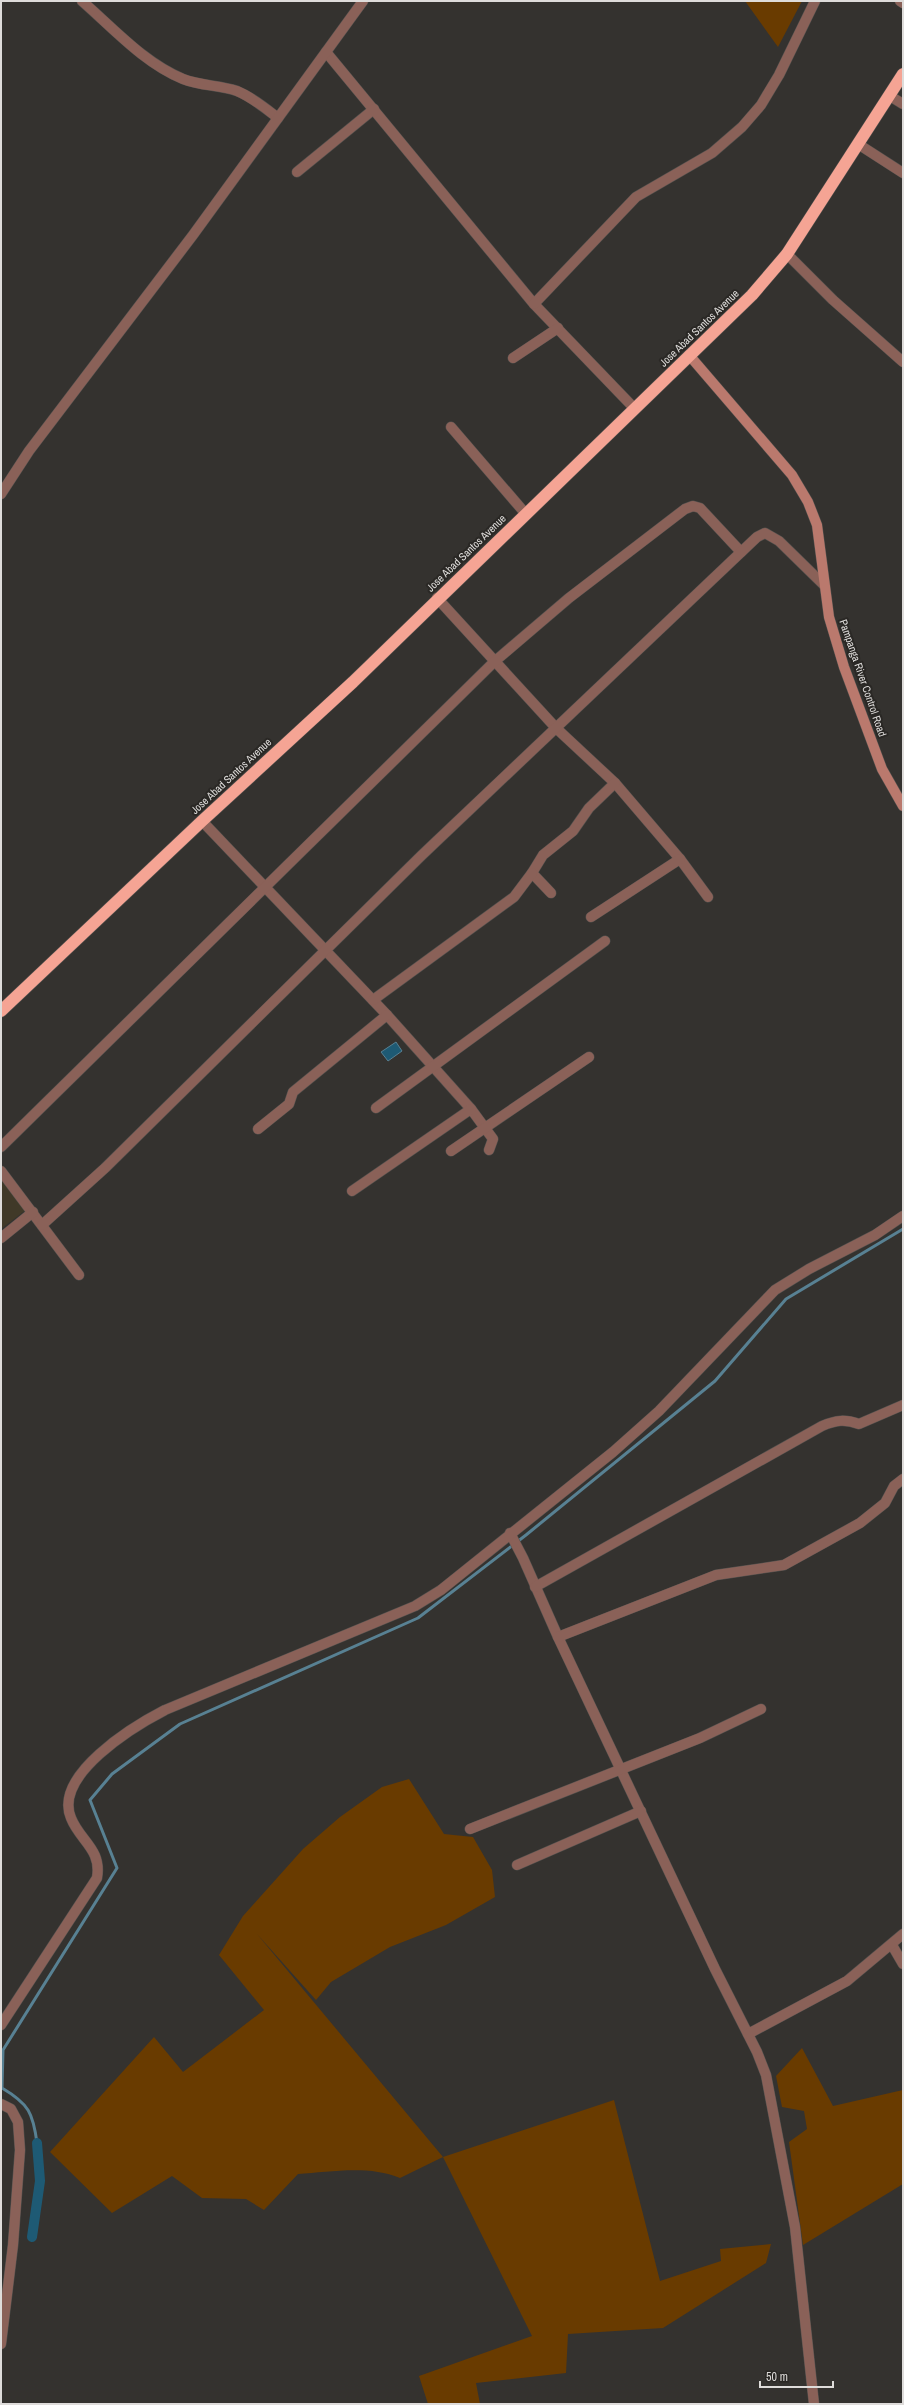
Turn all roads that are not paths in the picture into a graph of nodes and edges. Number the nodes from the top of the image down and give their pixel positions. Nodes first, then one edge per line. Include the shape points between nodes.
1 (82, 1) edge
2 (363, 1) edge
3 (815, 1) edge
4 (900, 1) edge
5 (903, 3) edge
6 (326, 52) junction
7 (903, 74) edge
8 (890, 96) junction
9 (903, 104) edge
10 (374, 109) junction
11 (278, 118) junction
12 (858, 144) junction
13 (297, 172) dead end
14 (903, 173) edge
15 (787, 254) junction
16 (534, 304) junction
17 (558, 328) junction
18 (689, 355) junction
19 (513, 358) dead end
20 (903, 362) edge
21 (634, 408) junction
22 (451, 427) dead end
23 (1, 494) edge
24 (525, 513) junction
25 (741, 552) junction
26 (824, 585) junction
27 (438, 598) junction
28 (494, 662) junction
29 (556, 728) junction
30 (615, 783) junction
31 (903, 806) edge
32 (202, 821) junction
33 (680, 859) junction
34 (532, 873) junction
35 (266, 888) junction
36 (551, 893) dead end
37 (708, 897) dead end
38 (591, 917) dead end
39 (605, 941) dead end
40 (324, 950) junction
41 (373, 1000) junction
42 (1, 1011) edge
43 (387, 1015) junction
44 (589, 1057) dead end
45 (433, 1066) junction
46 (376, 1108) dead end
47 (471, 1109) junction
48 (258, 1129) dead end
49 (486, 1129) junction
50 (1, 1147) edge
51 (489, 1150) dead end
52 (451, 1152) dead end
53 (1, 1171) edge
54 (352, 1191) dead end
55 (33, 1212) junction
56 (903, 1216) edge
57 (42, 1225) junction
58 (1, 1238) edge
59 (79, 1275) dead end
60 (903, 1405) edge
61 (903, 1479) edge
62 (511, 1535) junction
63 (535, 1587) junction
64 (558, 1637) junction
65 (761, 1709) dead end
66 (621, 1770) junction
67 (641, 1811) junction
68 (470, 1829) dead end
69 (517, 1865) dead end
70 (903, 1934) edge
71 (892, 1945) junction
72 (903, 1964) edge
73 (1, 2025) edge
74 (748, 2034) junction
75 (1, 2104) edge
76 (1, 2344) edge
77 (814, 2404) edge

1 - 11 street via 164,69 208,86 237,92 254,100
2 - 6 street
3 - 16 street via 779,75 761,105 742,127 712,153 636,197
4 - 5 street
6 - 10 street
6 - 11 street
7 - 8 highway, Jose Abad Santos Avenue
8 - 9 street
8 - 12 highway, Jose Abad Santos Avenue
10 - 13 street
10 - 16 street
11 - 23 street via 29,451
12 - 14 street
12 - 15 highway, Jose Abad Santos Avenue
15 - 18 highway, Jose Abad Santos Avenue via 752,295
15 - 20 street via 833,300
16 - 17 street
17 - 19 street
17 - 21 street
18 - 21 highway, Jose Abad Santos Avenue
18 - 26 main road, Pampanga River Control Road via 792,475 808,502 817,526
21 - 24 highway, Jose Abad Santos Avenue
22 - 24 street
24 - 27 highway, Jose Abad Santos Avenue
25 - 26 street via 757,537 765,533 771,535
25 - 28 street via 700,508 694,506 685,509 569,598
25 - 29 street
26 - 31 main road, Pampanga River Control Road via 829,616 844,667 882,769
27 - 28 street
27 - 32 highway, Jose Abad Santos Avenue via 347,687
28 - 29 street
28 - 35 street
29 - 30 street
29 - 40 street
30 - 33 street
30 - 34 street via 589,808 573,831 543,855
32 - 35 street
32 - 42 highway, Jose Abad Santos Avenue
33 - 37 street
33 - 38 street
34 - 36 street
34 - 41 street via 514,897
35 - 40 street
35 - 50 street
39 - 45 street
40 - 41 street
40 - 57 street via 105,1168
41 - 43 street
43 - 45 street
43 - 48 street via 292,1092 289,1104
44 - 49 street
45 - 46 street
45 - 47 street
47 - 49 street
47 - 54 street
49 - 51 street via 493,1140
49 - 52 street
53 - 55 street
55 - 57 street
55 - 58 street
56 - 62 street via 875,1235 809,1269 775,1290 659,1411
57 - 59 street
60 - 63 street via 859,1424 847,1420 834,1420
61 - 64 street via 894,1486 885,1503 860,1522 784,1565 716,1575
62 - 63 street
62 - 73 street via 441,1590 415,1606 165,1710 105,1748 73,1787 69,1806 71,1818 88,1842 96,1859 97,1878
63 - 64 street
64 - 66 street
65 - 66 street via 700,1738
66 - 67 street
66 - 68 street
67 - 69 street
67 - 74 street
70 - 71 street
71 - 72 street
71 - 74 street via 847,1982
74 - 77 street via 766,2076 795,2228
75 - 76 street via 11,2109 18,2122 20,2150 13,2245

